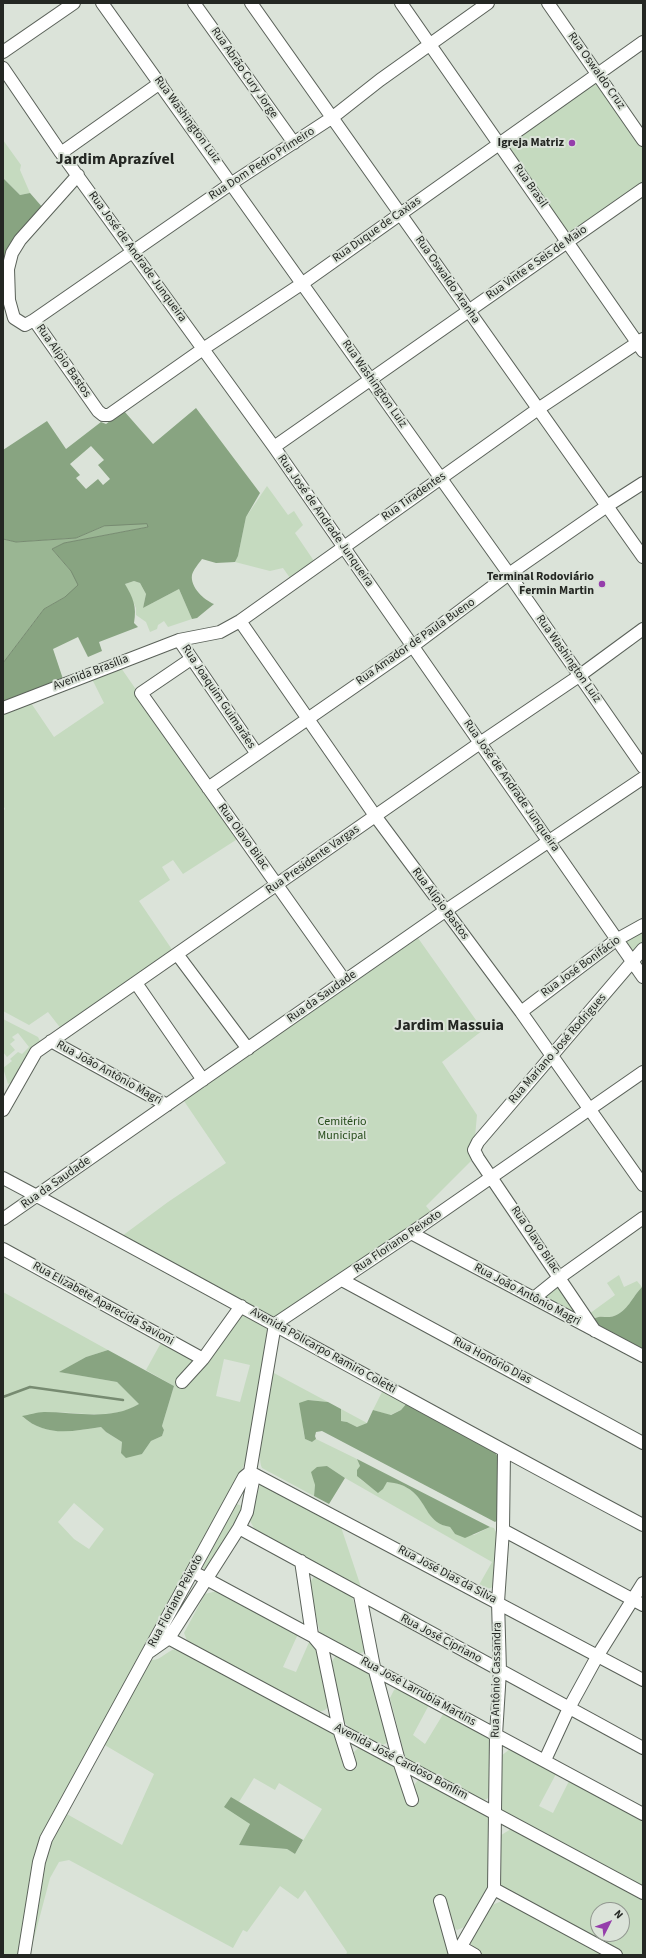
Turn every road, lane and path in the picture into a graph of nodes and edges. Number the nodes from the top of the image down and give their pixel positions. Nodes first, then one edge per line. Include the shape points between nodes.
1 (74, 3) edge
2 (102, 3) edge
3 (194, 3) edge
4 (251, 3) edge
5 (401, 3) edge
6 (488, 3) edge
7 (548, 3) edge
8 (643, 42) edge
9 (429, 44) junction
10 (3, 52) edge
11 (3, 68) edge
12 (597, 74) junction
13 (160, 83) junction
14 (333, 117) junction
15 (643, 140) edge
16 (499, 142) junction
17 (294, 143) junction
18 (61, 153) junction
19 (78, 175) junction
20 (232, 183) junction
21 (643, 189) edge
22 (401, 214) junction
23 (568, 241) junction
24 (133, 252) junction
25 (303, 283) junction
26 (469, 311) junction
27 (34, 320) junction
28 (641, 344) edge
29 (202, 349) junction
30 (370, 379) junction
31 (538, 409) junction
32 (109, 415) joint
33 (274, 448) junction
34 (440, 479) junction
35 (643, 483) edge
36 (607, 506) junction
37 (343, 547) junction
38 (643, 557) edge
39 (509, 574) junction
40 (240, 622) junction
41 (643, 629) edge
42 (179, 640) junction
43 (413, 646) junction
44 (191, 659) junction
45 (579, 676) junction
46 (3, 708) edge
47 (307, 718) junction
48 (480, 743) junction
49 (257, 754) junction
50 (643, 767) edge
51 (643, 778) edge
52 (208, 788) junction
53 (376, 817) junction
54 (549, 841) junction
55 (278, 885) junction
56 (445, 911) junction
57 (643, 925) edge
58 (616, 940) junction
59 (643, 949) edge
60 (177, 954) junction
61 (633, 963) junction
62 (643, 977) edge
63 (345, 981) junction
64 (136, 983) junction
65 (521, 1012) junction
66 (52, 1041) junction
67 (248, 1049) junction
68 (551, 1056) junction
69 (643, 1072) edge
70 (204, 1080) junction
71 (167, 1105) junction
72 (3, 1110) edge
73 (590, 1110) junction
74 (474, 1150) joint
75 (492, 1177) junction
76 (3, 1178) edge
77 (643, 1185) edge
78 (37, 1196) junction
79 (643, 1218) edge
80 (3, 1219) edge
81 (411, 1233) junction
82 (3, 1249) edge
83 (560, 1277) junction
84 (342, 1280) junction
85 (534, 1298) junction
86 (241, 1306) junction
87 (275, 1324) junction
88 (595, 1331) junction
89 (643, 1356) edge
90 (203, 1360) junction
91 (182, 1382) dead end
92 (643, 1443) edge
93 (504, 1452) junction
94 (250, 1472) junction
95 (643, 1525) edge
96 (239, 1528) junction
97 (503, 1530) junction
98 (301, 1561) junction
99 (192, 1572) junction
100 (206, 1578) junction
101 (643, 1583) edge
102 (360, 1595) junction
103 (498, 1602) junction
104 (638, 1603) edge
105 (164, 1635) junction
106 (312, 1635) junction
107 (598, 1655) junction
108 (374, 1667) junction
109 (500, 1671) junction
110 (643, 1680) edge
111 (570, 1708) junction
112 (339, 1729) junction
113 (496, 1735) junction
114 (643, 1748) edge
115 (545, 1760) junction
116 (399, 1761) junction
117 (350, 1764) dead end
118 (412, 1800) dead end
119 (495, 1813) junction
120 (643, 1814) edge
121 (494, 1889) junction
122 (643, 1893) edge
123 (440, 1901) dead end
124 (458, 1952) edge
125 (24, 1955) edge
126 (476, 1955) edge
127 (616, 1955) edge

1 - 10 street
2 - 13 street, Rua Washington Luiz
3 - 17 street, Rua Abrão Cury Jorge
4 - 14 street, Rua Oswaldo Aranha
5 - 9 street, Rua Brasil
6 - 9 street, Rua Dom Pedro Primeiro
7 - 12 street, Rua Oswaldo Cruz
8 - 12 street, Rua Duque de Caxias
9 - 14 street, Rua Dom Pedro Primeiro
9 - 16 street, Rua Brasil
11 - 18 street, Rua José de Andrade Junqueira
12 - 15 street, Rua Oswaldo Cruz
12 - 16 street, Rua Duque de Caxias
13 - 18 street
13 - 20 street, Rua Washington Luiz
14 - 17 street, Rua Dom Pedro Primeiro
14 - 22 street, Rua Oswaldo Aranha
16 - 22 street, Rua Duque de Caxias
16 - 23 street, Rua Brasil
17 - 20 street, Rua Dom Pedro Primeiro
18 - 19 street, Rua José de Andrade Junqueira
19 - 24 street, Rua José de Andrade Junqueira
19 - 27 street, Rua Alipio Bastos via 20,240 12,253 8,269 11,310 19,323 25,325
20 - 24 street, Rua Dom Pedro Primeiro
20 - 25 street, Rua Washington Luiz
21 - 23 street, Rua Vinte e Seis de Maio
22 - 25 street, Rua Duque de Caxias
22 - 26 street, Rua Oswaldo Aranha
23 - 26 street, Rua Vinte e Seis de Maio
23 - 28 street, Rua Brasil
24 - 27 street, Rua Dom Pedro Primeiro
24 - 29 street, Rua José de Andrade Junqueira
25 - 29 street, Rua Duque de Caxias
25 - 30 street, Rua Washington Luiz
26 - 30 street, Rua Vinte e Seis de Maio
26 - 31 street, Rua Oswaldo Aranha
27 - 32 street, Rua Alipio Bastos via 98,411 103,415
28 - 31 street, Rua Tiradentes
29 - 32 street, Rua Duque de Caxias
29 - 33 street, Rua José de Andrade Junqueira
30 - 33 street, Rua Vinte e Seis de Maio
30 - 34 street, Rua Washington Luiz
31 - 34 street, Rua Tiradentes
31 - 36 street, Rua Oswaldo Aranha
33 - 37 street, Rua José de Andrade Junqueira
34 - 37 street, Rua Tiradentes
34 - 39 street, Rua Washington Luiz
35 - 36 street, Rua Amador de Paula Bueno
36 - 38 street, Rua Oswaldo Aranha
36 - 39 street, Rua Amador de Paula Bueno
37 - 40 street, Rua Tiradentes
37 - 43 street, Rua José de Andrade Junqueira
39 - 43 street, Rua Amador de Paula Bueno
39 - 45 street, Rua Washington Luiz
40 - 42 street, Rua Tiradentes via 220,632
40 - 47 street, Rua Alípio Bastos
41 - 45 street, Rua Presidente Vargas
42 - 44 street, Rua Joaquim Guimarães
42 - 46 street, Avenida Brasília
43 - 47 street, Rua Amador de Paula Bueno
43 - 48 street, Rua José de Andrade Junqueira
44 - 49 street, Rua Joaquim Guimarães
44 - 52 street, Rua Olavo Bilac via 141,693
45 - 48 street, Rua Presidente Vargas
45 - 50 street, Rua Washington Luiz
47 - 49 street, Rua Amador de Paula Bueno
47 - 53 street, Rua Alípio Bastos
48 - 53 street, Rua Presidente Vargas
48 - 54 street, Rua José de Andrade Junqueira
49 - 52 street, Rua Amador de Paula Bueno
51 - 54 street, Rua da Saudade
52 - 55 street, Rua Olavo Bilac
53 - 55 street, Rua Presidente Vargas
53 - 56 street, Rua Alípio Bastos
54 - 56 street, Rua da Saudade
54 - 58 street, Rua José de Andrade Junqueira
55 - 60 street, Rua Presidente Vargas
55 - 63 street, Rua Olavo Bilac
56 - 63 street, Rua da Saudade
56 - 65 street, Rua Alípio Bastos
57 - 58 street, Rua José Bonifácio
58 - 61 street, Rua José de Andrade Junqueira
58 - 65 street, Rua José Bonifácio
59 - 61 street, Rua Mariano José Rodrigues
60 - 64 street, Rua Presidente Vargas
60 - 67 street
61 - 62 street, Rua José de Andrade Junqueira
61 - 68 street, Rua Mariano José Rodrigues
63 - 67 street, Rua da Saudade
64 - 66 street, Rua Presidente Vargas
64 - 70 street
65 - 68 street, Rua Alípio Bastos
66 - 71 street, Rua João Antônio Magri
66 - 72 street, Rua Presidente Vargas via 36,1052
67 - 70 street, Rua da Saudade
68 - 73 street, Rua Alípio Bastos
68 - 74 street, Rua Mariano José Rodrigues
69 - 73 street, Rua Floriano Peixoto
70 - 71 street, Rua da Saudade
71 - 78 street, Rua da Saudade
73 - 75 street, Rua Floriano Peixoto
73 - 77 street, Rua Alípio Bastos
74 - 75 street, Rua Olavo Bilac
75 - 81 street, Rua Floriano Peixoto
75 - 83 street, Rua Olavo Bilac
76 - 78 street, Avenida Policarpo Ramiro Coletti
78 - 80 street, Rua da Saudade
78 - 86 street, Avenida Policarpo Ramiro Coletti
79 - 83 street
81 - 84 street, Rua Floriano Peixoto
81 - 85 street, Rua João Antônio Magri
82 - 90 street, Rua Elizabete Aparecida Savioni
83 - 85 street
83 - 88 street, Rua Olavo Bilac
84 - 87 street, Rua Floriano Peixoto
84 - 92 street, Rua Honório Dias
85 - 88 street, Rua João Antônio Magri
86 - 87 street, Avenida Policarpo Ramiro Coletti
86 - 90 street
87 - 93 street, Avenida Policarpo Ramiro Coletti
87 - 94 street, Rua Floriano Peixoto
88 - 89 street, Rua João Antônio Magri
90 - 91 street
93 - 95 street, Avenida Policarpo Ramiro Coletti
93 - 97 street, Rua Antônio Cassandra
94 - 96 street, Rua Floriano Peixoto via 253,1481 247,1512
94 - 99 street, Rua Floriano Peixoto via 244,1477
94 - 103 street, Rua José Dias da Silva
96 - 98 street, Rua José Cipriano
96 - 100 street, Rua Floriano Peixoto
97 - 103 street, Rua Antônio Cassandra
97 - 104 street
98 - 102 street, Rua José Cipriano
98 - 106 street
99 - 100 street, Rua José Larrubia Martins
99 - 105 street, Rua Floriano Peixoto
100 - 105 street, Rua Floriano Peixoto via 184,1616
100 - 106 street, Rua José Larrubia Martins
101 - 104 street
102 - 108 street
102 - 109 street, Rua José Cipriano
103 - 107 street, Rua José Dias da Silva
103 - 109 street, Rua Antônio Cassandra
104 - 107 street
105 - 112 street, Avenida José Cardoso Bonfim
105 - 125 street, Rua Floriano Peixoto via 149,1652 46,1839 39,1862
106 - 108 street, Rua José Larrubia Martins
106 - 112 street via 322,1647
107 - 110 street, Rua José Dias da Silva
107 - 111 street
108 - 113 street, Rua José Larrubia Martins
108 - 116 street
109 - 111 street, Rua José Cipriano
109 - 113 street, Rua Antônio Cassandra
111 - 114 street, Rua José Cipriano
111 - 115 street
112 - 116 street, Avenida José Cardoso Bonfim
112 - 117 street
113 - 115 street, Rua José Larrubia Martins
113 - 119 street, Rua Antônio Cassandra
115 - 120 street, Rua José Larrubia Martins
116 - 118 street
116 - 119 street, Avenida José Cardoso Bonfim
119 - 121 street, Rua Antônio Cassandra
119 - 122 street, Avenida José Cardoso Bonfim
121 - 124 street
121 - 127 street
123 - 124 street
124 - 126 street

